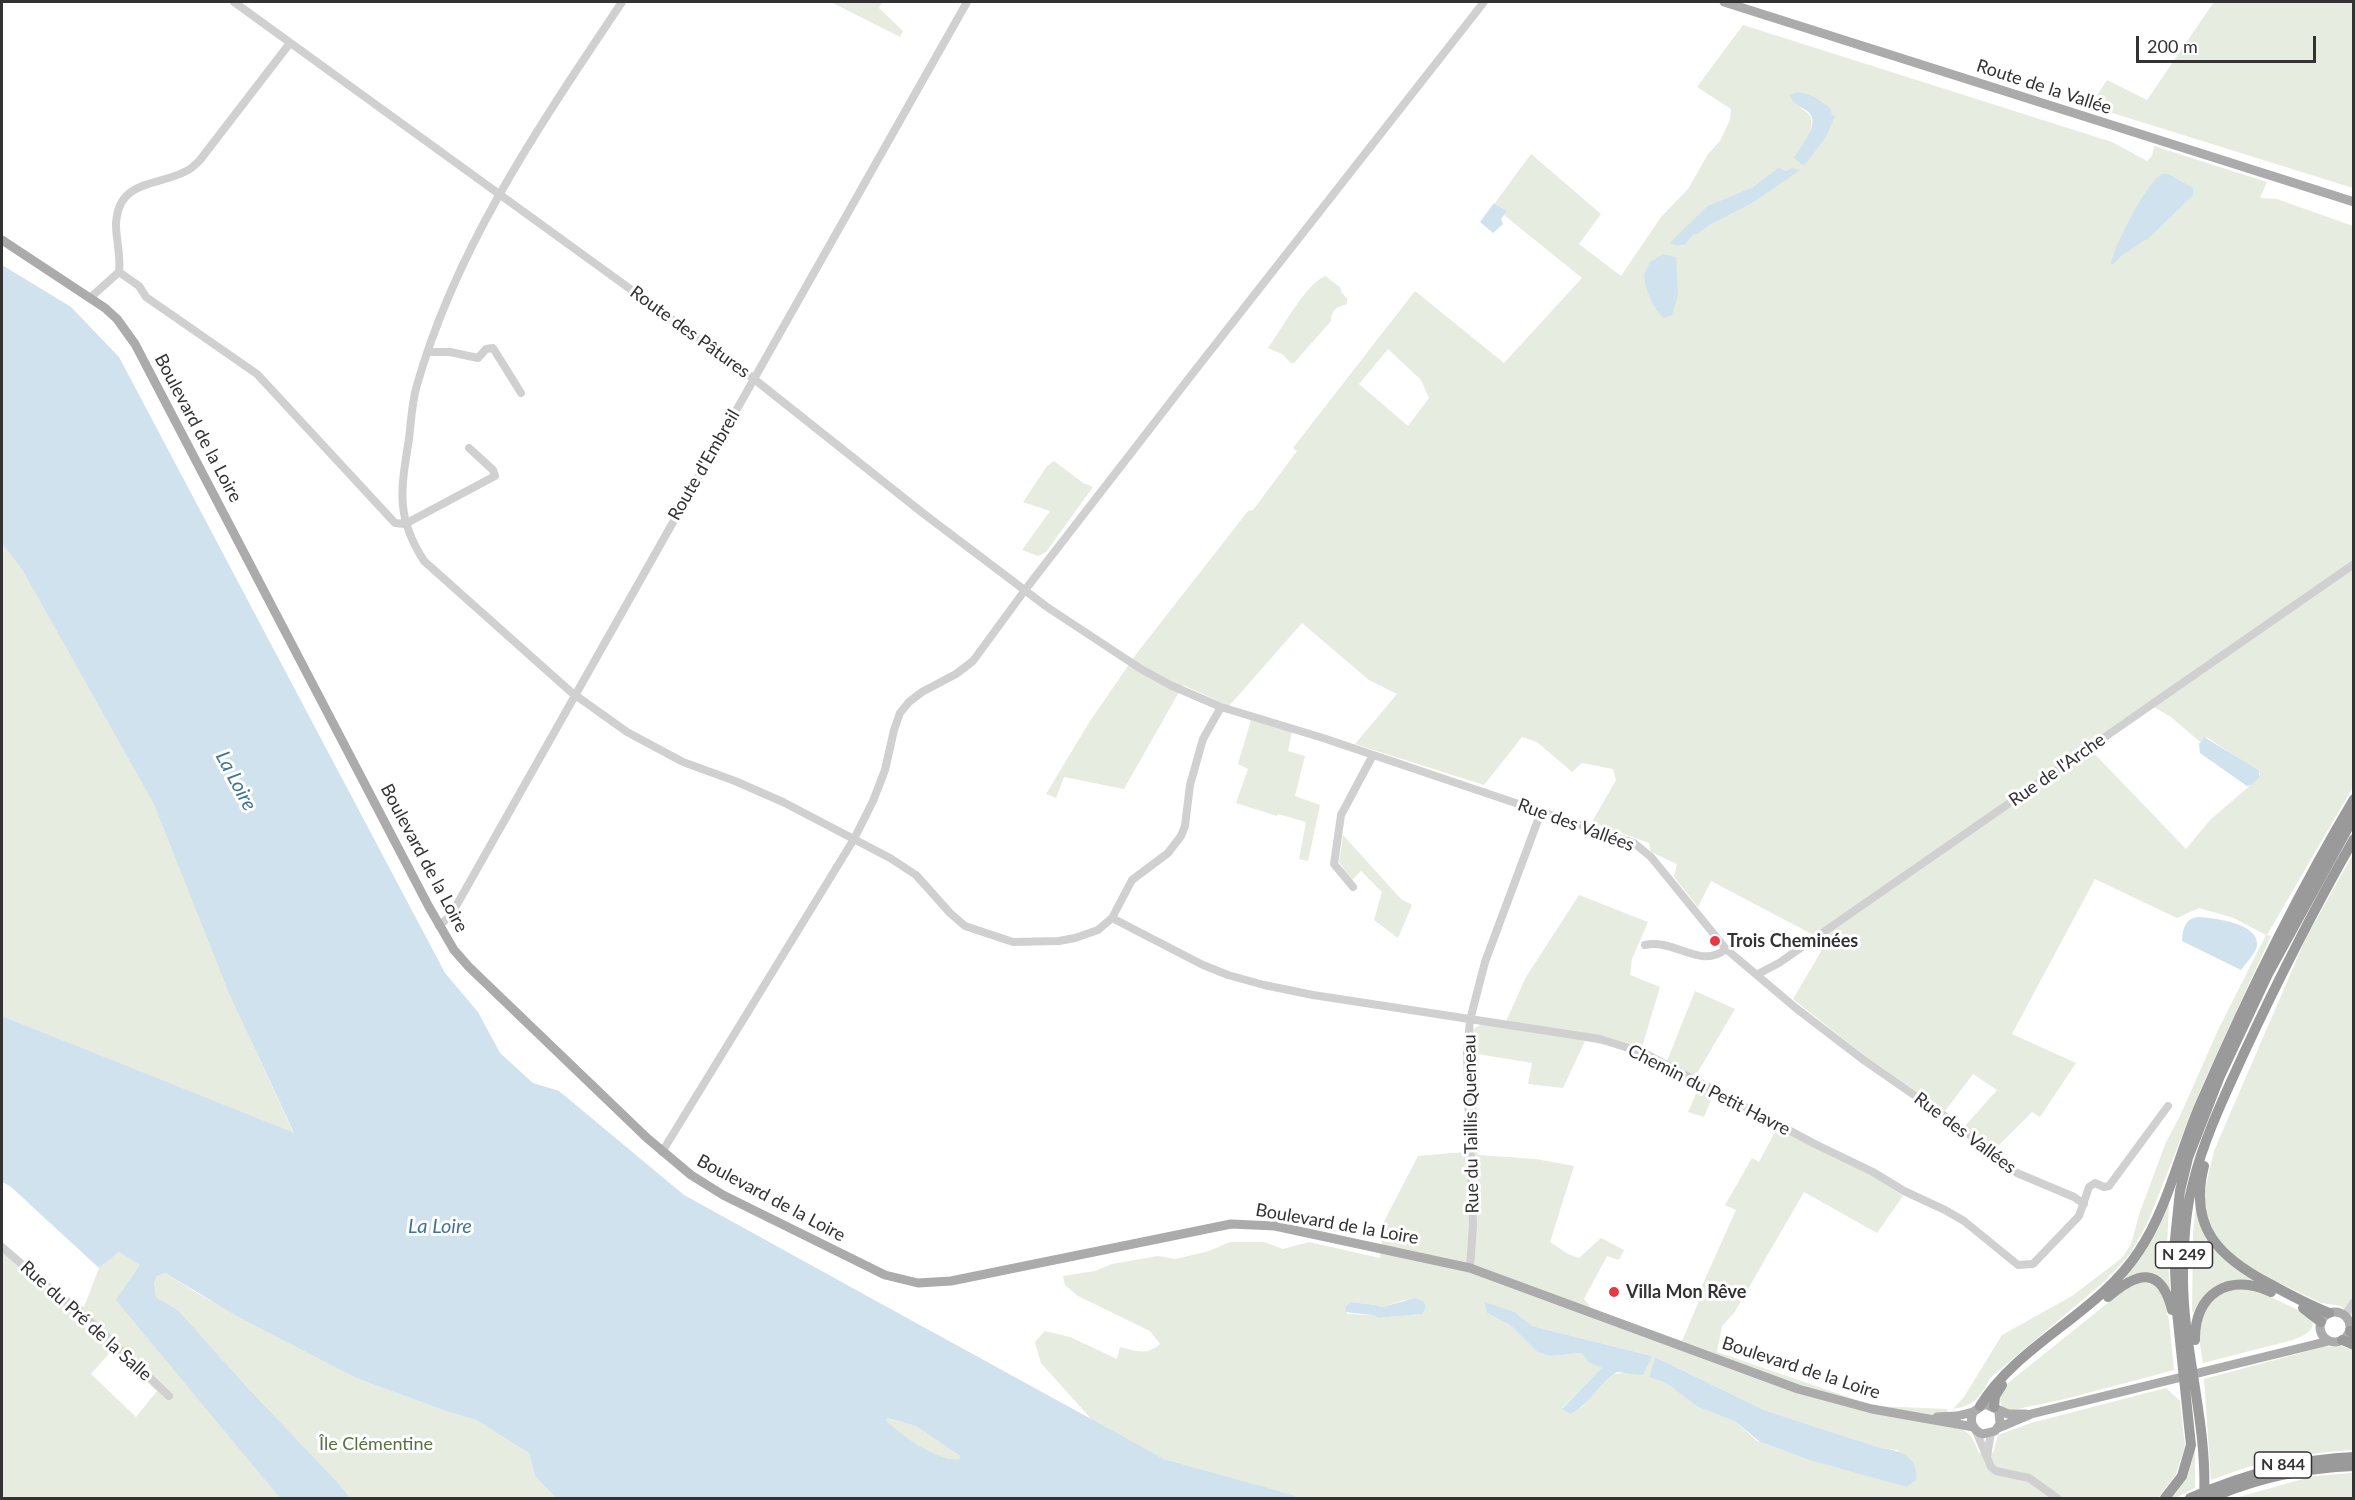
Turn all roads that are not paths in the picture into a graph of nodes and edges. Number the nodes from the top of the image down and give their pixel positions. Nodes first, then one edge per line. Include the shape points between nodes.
1 (234, 2) edge
2 (622, 2) edge
3 (967, 2) edge
4 (1484, 2) edge
5 (1724, 2) edge
6 (290, 43) junction
7 (499, 193) junction
8 (2354, 202) edge
9 (2, 240) edge
10 (119, 272) junction
11 (91, 297) junction
12 (428, 352) junction
13 (754, 379) junction
14 (521, 393) dead end
15 (469, 448) dead end
16 (405, 524) junction
17 (2354, 564) edge
18 (1025, 590) junction
19 (1141, 669) joint
20 (575, 695) junction
21 (1221, 707) junction
22 (1373, 754) junction
23 (2354, 799) edge
24 (1541, 812) junction
25 (2354, 817) edge
26 (854, 839) junction
27 (2354, 839) edge
28 (1353, 887) dead end
29 (1112, 918) junction
30 (439, 926) junction
31 (1644, 945) dead end
32 (1726, 949) junction
33 (1758, 974) junction
34 (1470, 1020) junction
35 (2168, 1106) dead end
36 (2214, 1123) junction
37 (662, 1152) junction
38 (2084, 1204) junction
39 (2, 1247) edge
40 (1470, 1268) junction
41 (2354, 1302) edge
42 (2329, 1313) junction
43 (2345, 1315) junction
44 (2321, 1327) junction
45 (2352, 1333) edge
46 (2342, 1340) junction
47 (2329, 1341) junction
48 (2354, 1345) edge
49 (2297, 1347) junction
50 (2186, 1385) junction
51 (2195, 1392) junction
52 (169, 1396) dead end
53 (1976, 1409) junction
54 (1996, 1409) junction
55 (2031, 1414) junction
56 (1904, 1416) junction
57 (1975, 1429) junction
58 (1995, 1431) junction
59 (2354, 1457) edge
60 (1987, 1458) junction
61 (2354, 1466) edge
62 (2215, 1494) edge
63 (2057, 1498) edge
64 (2165, 1498) edge
65 (2190, 1498) edge
66 (2204, 1498) edge

1 - 6 street, Route des Pâtures
2 - 7 street
3 - 13 street, Route d'Embreil
4 - 18 street
5 - 8 main road, Route de la Vallée
6 - 7 street, Route des Pâtures
6 - 10 street via 200,160 189,170 130,192 119,208 116,223
7 - 12 street via 461,268
7 - 13 street, Route des Pâtures
9 - 11 main road, Boulevard de la Loire
10 - 11 street
10 - 16 street via 139,286 146,297 257,374 394,523
11 - 30 main road, Boulevard de la Loire via 117,319 135,344
12 - 14 street via 478,358 486,349 493,348
12 - 16 street via 417,387 403,476
13 - 18 street, Route des Pâtures
13 - 20 street, Route d'Embreil
15 - 16 street via 495,476
16 - 20 street via 424,561
17 - 33 street, Rue de l'Arche
18 - 19 street, Route des Pâtures
18 - 26 street via 973,661 922,692 900,713 885,770
19 - 21 street, Rue des Vallées
20 - 26 street via 651,747 759,791
20 - 30 street, Route d'Embreil via 451,915
21 - 22 street, Rue des Vallées
21 - 29 street via 1201,746 1181,836 1168,853 1132,880
22 - 24 street, Rue des Vallées
22 - 28 street via 1341,815 1334,864
23 - 53 highway via 2263,965 2199,1106 2153,1227 2138,1253 2101,1294 1997,1381
24 - 32 street, Rue des Vallées via 1634,843
24 - 34 street, Rue du Taillis Queneau via 1485,962
25 - 50 highway, N 249 via 2263,984 2220,1076 2188,1158 2174,1249
26 - 29 street via 916,875 965,926 1002,939 1026,943 1059,941 1089,934
26 - 37 street
27 - 36 highway, N 249 via 2286,965
29 - 34 street, Chemin du Petit Havre via 1228,975 1313,995
30 - 37 main road, Boulevard de la Loire via 469,968
31 - 32 street via 1663,944 1708,957
32 - 33 street, Rue des Vallées
33 - 38 street, Rue des Vallées via 1797,1009 2017,1173
34 - 38 street, Chemin du Petit Havre via 1600,1039 1644,1053 1945,1210 2018,1265 2030,1265 2039,1259 2079,1216
34 - 40 street, Rue du Taillis Queneau
35 - 38 street, Chemin du Petit Havre via 2109,1186 2092,1184
36 - 42 highway via 2215,1134 2202,1174 2200,1196 2211,1236 2222,1253 2246,1272
36 - 51 highway, N 249 via 2192,1185 2184,1249 2185,1305
37 - 40 main road, Boulevard de la Loire via 723,1195 865,1266 908,1282 951,1281 1231,1224 1275,1226
39 - 52 street, Rue du Pré de la Salle via 76,1308
40 - 56 main road, Boulevard de la Loire via 1798,1389
41 - 43 street
42 - 43 main road
42 - 44 main road
43 - 45 main road
44 - 47 main road
44 - 49 main road
44 - 51 highway via 2310,1311 2253,1285 2237,1284 2214,1293 2203,1304 2195,1324
45 - 46 main road
46 - 47 main road
46 - 48 highway
47 - 49 main road
49 - 55 main road
50 - 54 highway via 2169,1298 2157,1281 2140,1277 2122,1284 2004,1383 1995,1396
50 - 64 highway, N 249 via 2190,1453 2182,1476
51 - 66 highway, N 249
53 - 54 main road
53 - 56 main road, Boulevard de la Loire via 1938,1417
53 - 57 main road via 1971,1420
54 - 55 main road via 2008,1414
54 - 58 main road via 2001,1420
55 - 58 main road
56 - 57 main road, Boulevard de la Loire
57 - 58 main road via 1983,1434
57 - 60 street
58 - 60 street
59 - 62 highway, N 844 via 2281,1466
60 - 63 street via 1996,1471 2029,1478
61 - 62 highway, N 844 via 2292,1473
62 - 65 highway, N 844

